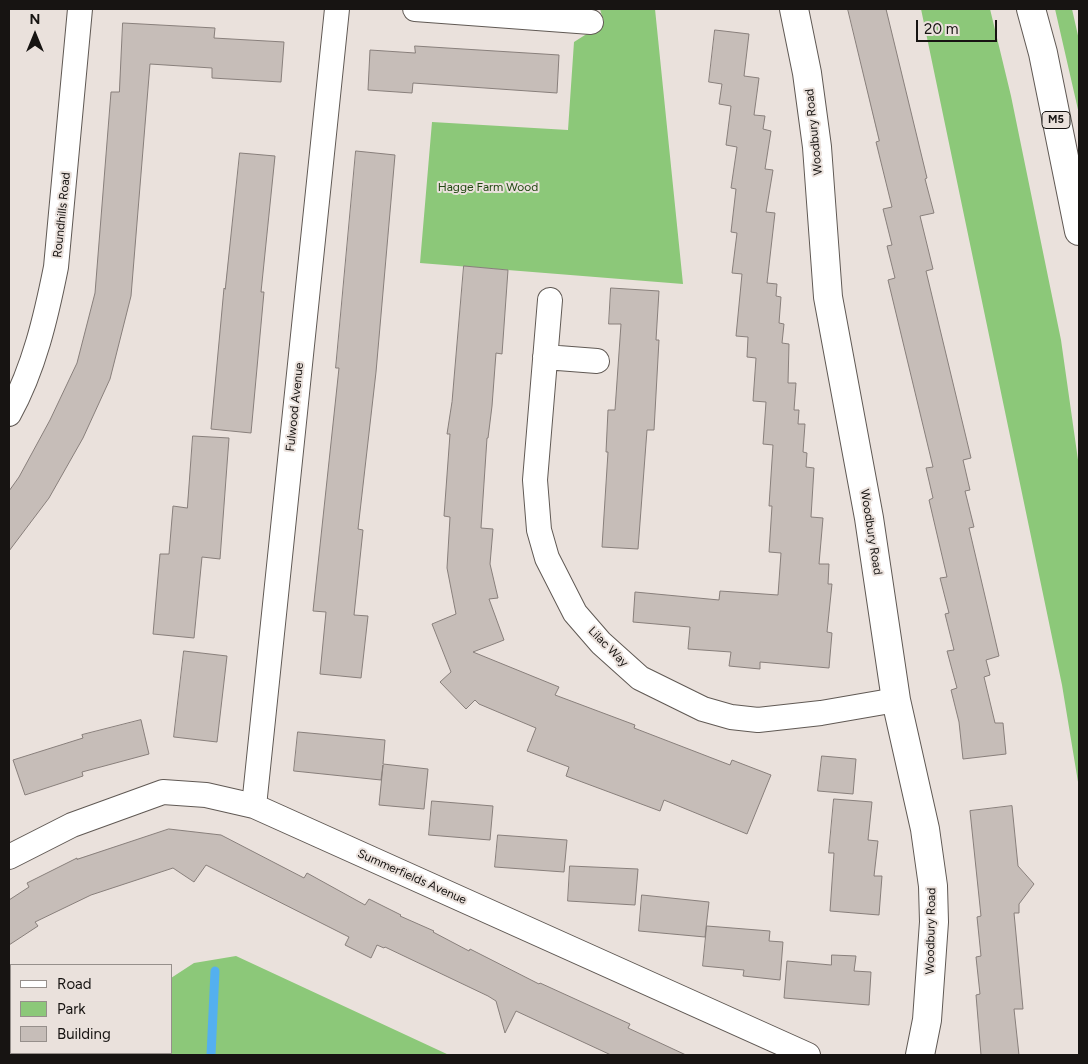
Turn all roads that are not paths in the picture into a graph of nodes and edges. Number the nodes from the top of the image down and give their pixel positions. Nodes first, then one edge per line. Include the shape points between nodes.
1 (80, 9) edge
2 (337, 9) edge
3 (415, 9) edge
4 (794, 9) edge
5 (1031, 9) edge
6 (591, 22) dead end
7 (1079, 231) edge
8 (550, 300) dead end
9 (545, 357) junction
10 (597, 362) dead end
11 (9, 414) edge
12 (896, 700) junction
13 (254, 806) junction
14 (9, 857) edge
15 (808, 1055) edge
16 (920, 1055) edge

1 - 11 street, Roundhills Road via 56,267 34,353
2 - 13 street, Fulwood Avenue
3 - 6 street
4 - 12 main road, Woodbury Road via 808,73 817,147 828,297 870,518
5 - 7 main road, M5
8 - 9 street, Lilac Way
9 - 10 street
9 - 12 street, Lilac Way via 535,480 539,530 547,558 575,613 601,643 640,678 703,709 731,717 758,720
12 - 16 main road, Woodbury Road via 925,829 933,886 934,922 927,1020
13 - 14 street, Summerfields Avenue via 206,795 164,792 72,825
13 - 15 street, Summerfields Avenue

